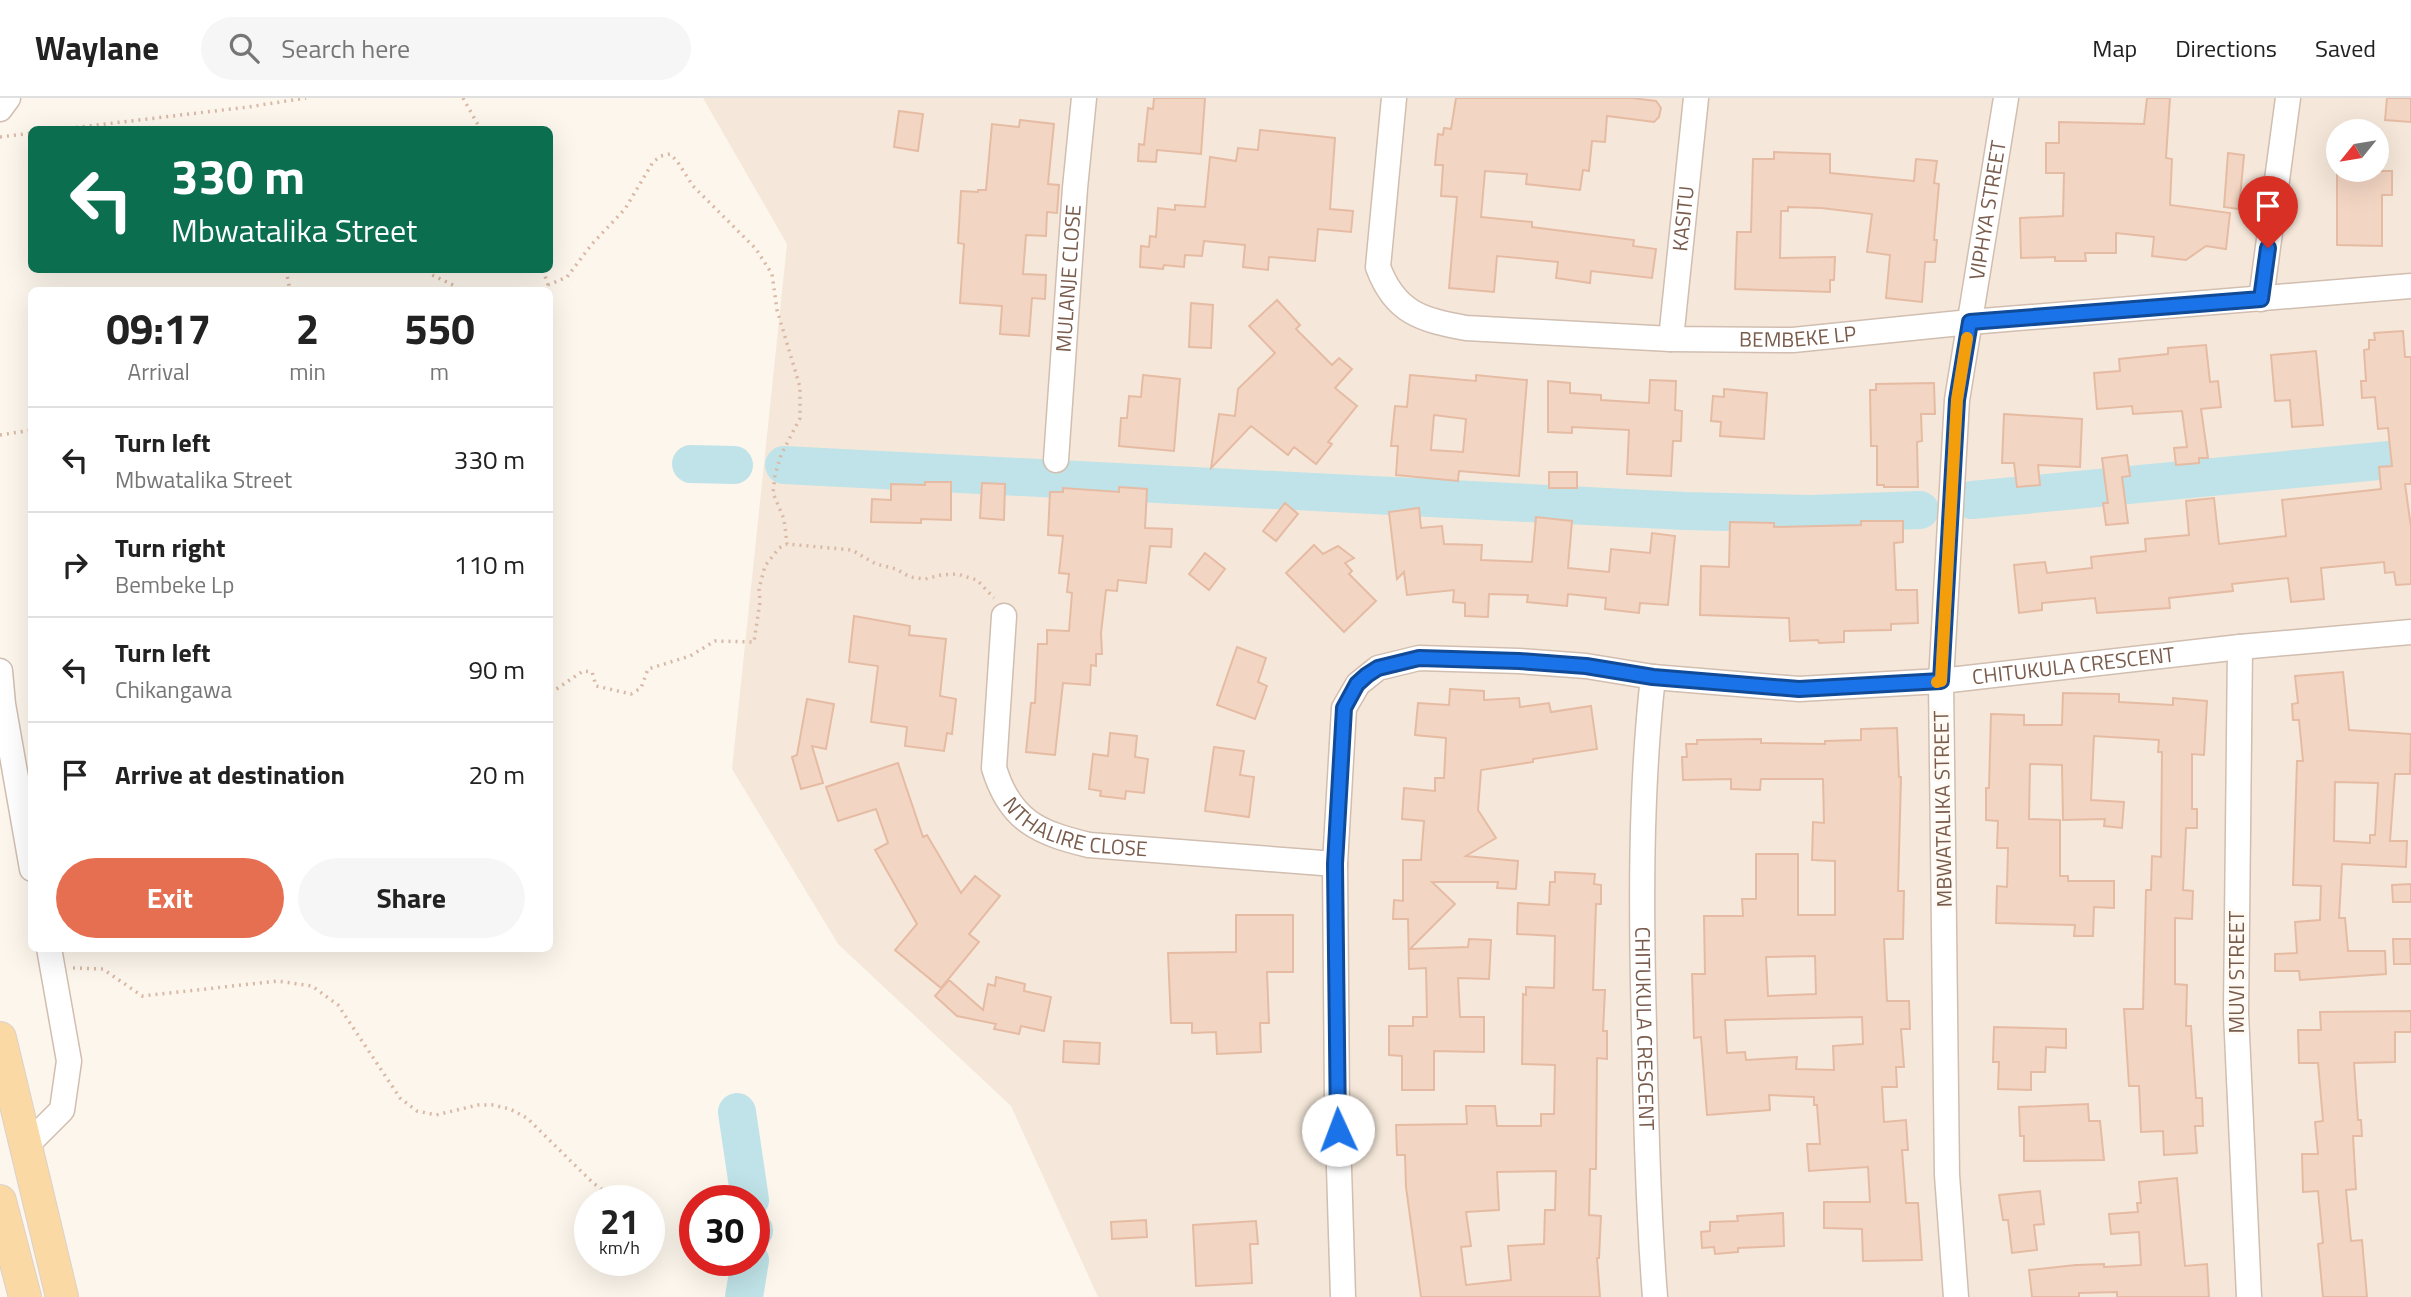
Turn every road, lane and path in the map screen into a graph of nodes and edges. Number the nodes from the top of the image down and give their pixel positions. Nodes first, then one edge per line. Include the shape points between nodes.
1 (8, 98) edge
2 (306, 98) edge
3 (463, 98) edge
4 (1084, 98) edge
5 (1394, 98) edge
6 (1696, 98) edge
7 (2006, 98) edge
8 (2288, 98) edge
9 (0, 109) edge
10 (88, 126) edge
11 (479, 126) edge
12 (28, 134) edge
13 (0, 137) edge
14 (430, 273) edge
15 (544, 273) edge
16 (548, 285) joint
17 (2411, 286) edge
18 (455, 287) edge
19 (2261, 299) junction
20 (1970, 322) junction
21 (1671, 339) junction
22 (28, 431) edge
23 (0, 435) edge
24 (1056, 460) dead end
25 (787, 544) junction
26 (1004, 616) joint
27 (2411, 632) edge
28 (2240, 648) junction
29 (0, 671) edge
30 (1653, 677) junction
31 (1941, 681) junction
32 (553, 689) edge
33 (28, 846) edge
34 (1335, 864) junction
35 (51, 958) edge
36 (0, 1038) edge
37 (27, 1145) junction
38 (596, 1185) edge
39 (0, 1200) edge
40 (61, 1292) edge
41 (25, 1295) edge
42 (1343, 1297) edge
43 (1655, 1297) edge
44 (1956, 1297) edge
45 (2249, 1297) edge

1 - 9 street
2 - 10 path
3 - 11 path
4 - 24 street, MULANJE CLOSE
5 - 21 street, BEMBEKE LP via 1378,267 1385,286 1399,303 1436,323 1466,328
6 - 21 street, KASITU
7 - 20 street, VIPHYA STREET
8 - 19 street
12 - 13 path
14 - 18 path
15 - 16 path
16 - 25 path via 567,277 625,209 653,162 670,155 677,161 693,186 756,249 772,274 777,310 800,387 800,418 782,455 773,493 784,519
17 - 19 street, BEMBEKE LP
19 - 20 street, BEMBEKE LP
20 - 21 street, BEMBEKE LP via 1793,340
20 - 31 street, MBWATALIKA STREET via 1957,400
22 - 23 path
25 - 26 path via 852,550 910,577 957,574 977,580
25 - 32 path via 765,566 758,589 754,642 715,641 690,656 648,669 641,688 631,694 596,686 592,672 583,671
26 - 34 street, NTHALIRE CLOSE via 994,768 1001,791 1032,825 1089,845
27 - 28 street, CHITUKULA CRESCENT
28 - 31 street, CHITUKULA CRESCENT
28 - 45 street, MUVI STREET via 2236,1013
29 - 33 street
30 - 31 street, CHITUKULA CRESCENT via 1799,689
30 - 34 street, CHITUKULA CRESCENT via 1519,661 1419,658 1378,668 1357,684 1344,708
30 - 43 street, CHITUKULA CRESCENT via 1641,921
31 - 44 street, MBWATALIKA STREET via 1947,1175
34 - 42 street, CHITUKULA CRESCENT
35 - 37 street via 69,1061 62,1110
35 - 38 path via 103,969 142,996 278,981 312,986 338,1005 400,1098 417,1111 436,1115 485,1105 510,1109 527,1118
36 - 37 main road
37 - 40 main road
39 - 41 main road

